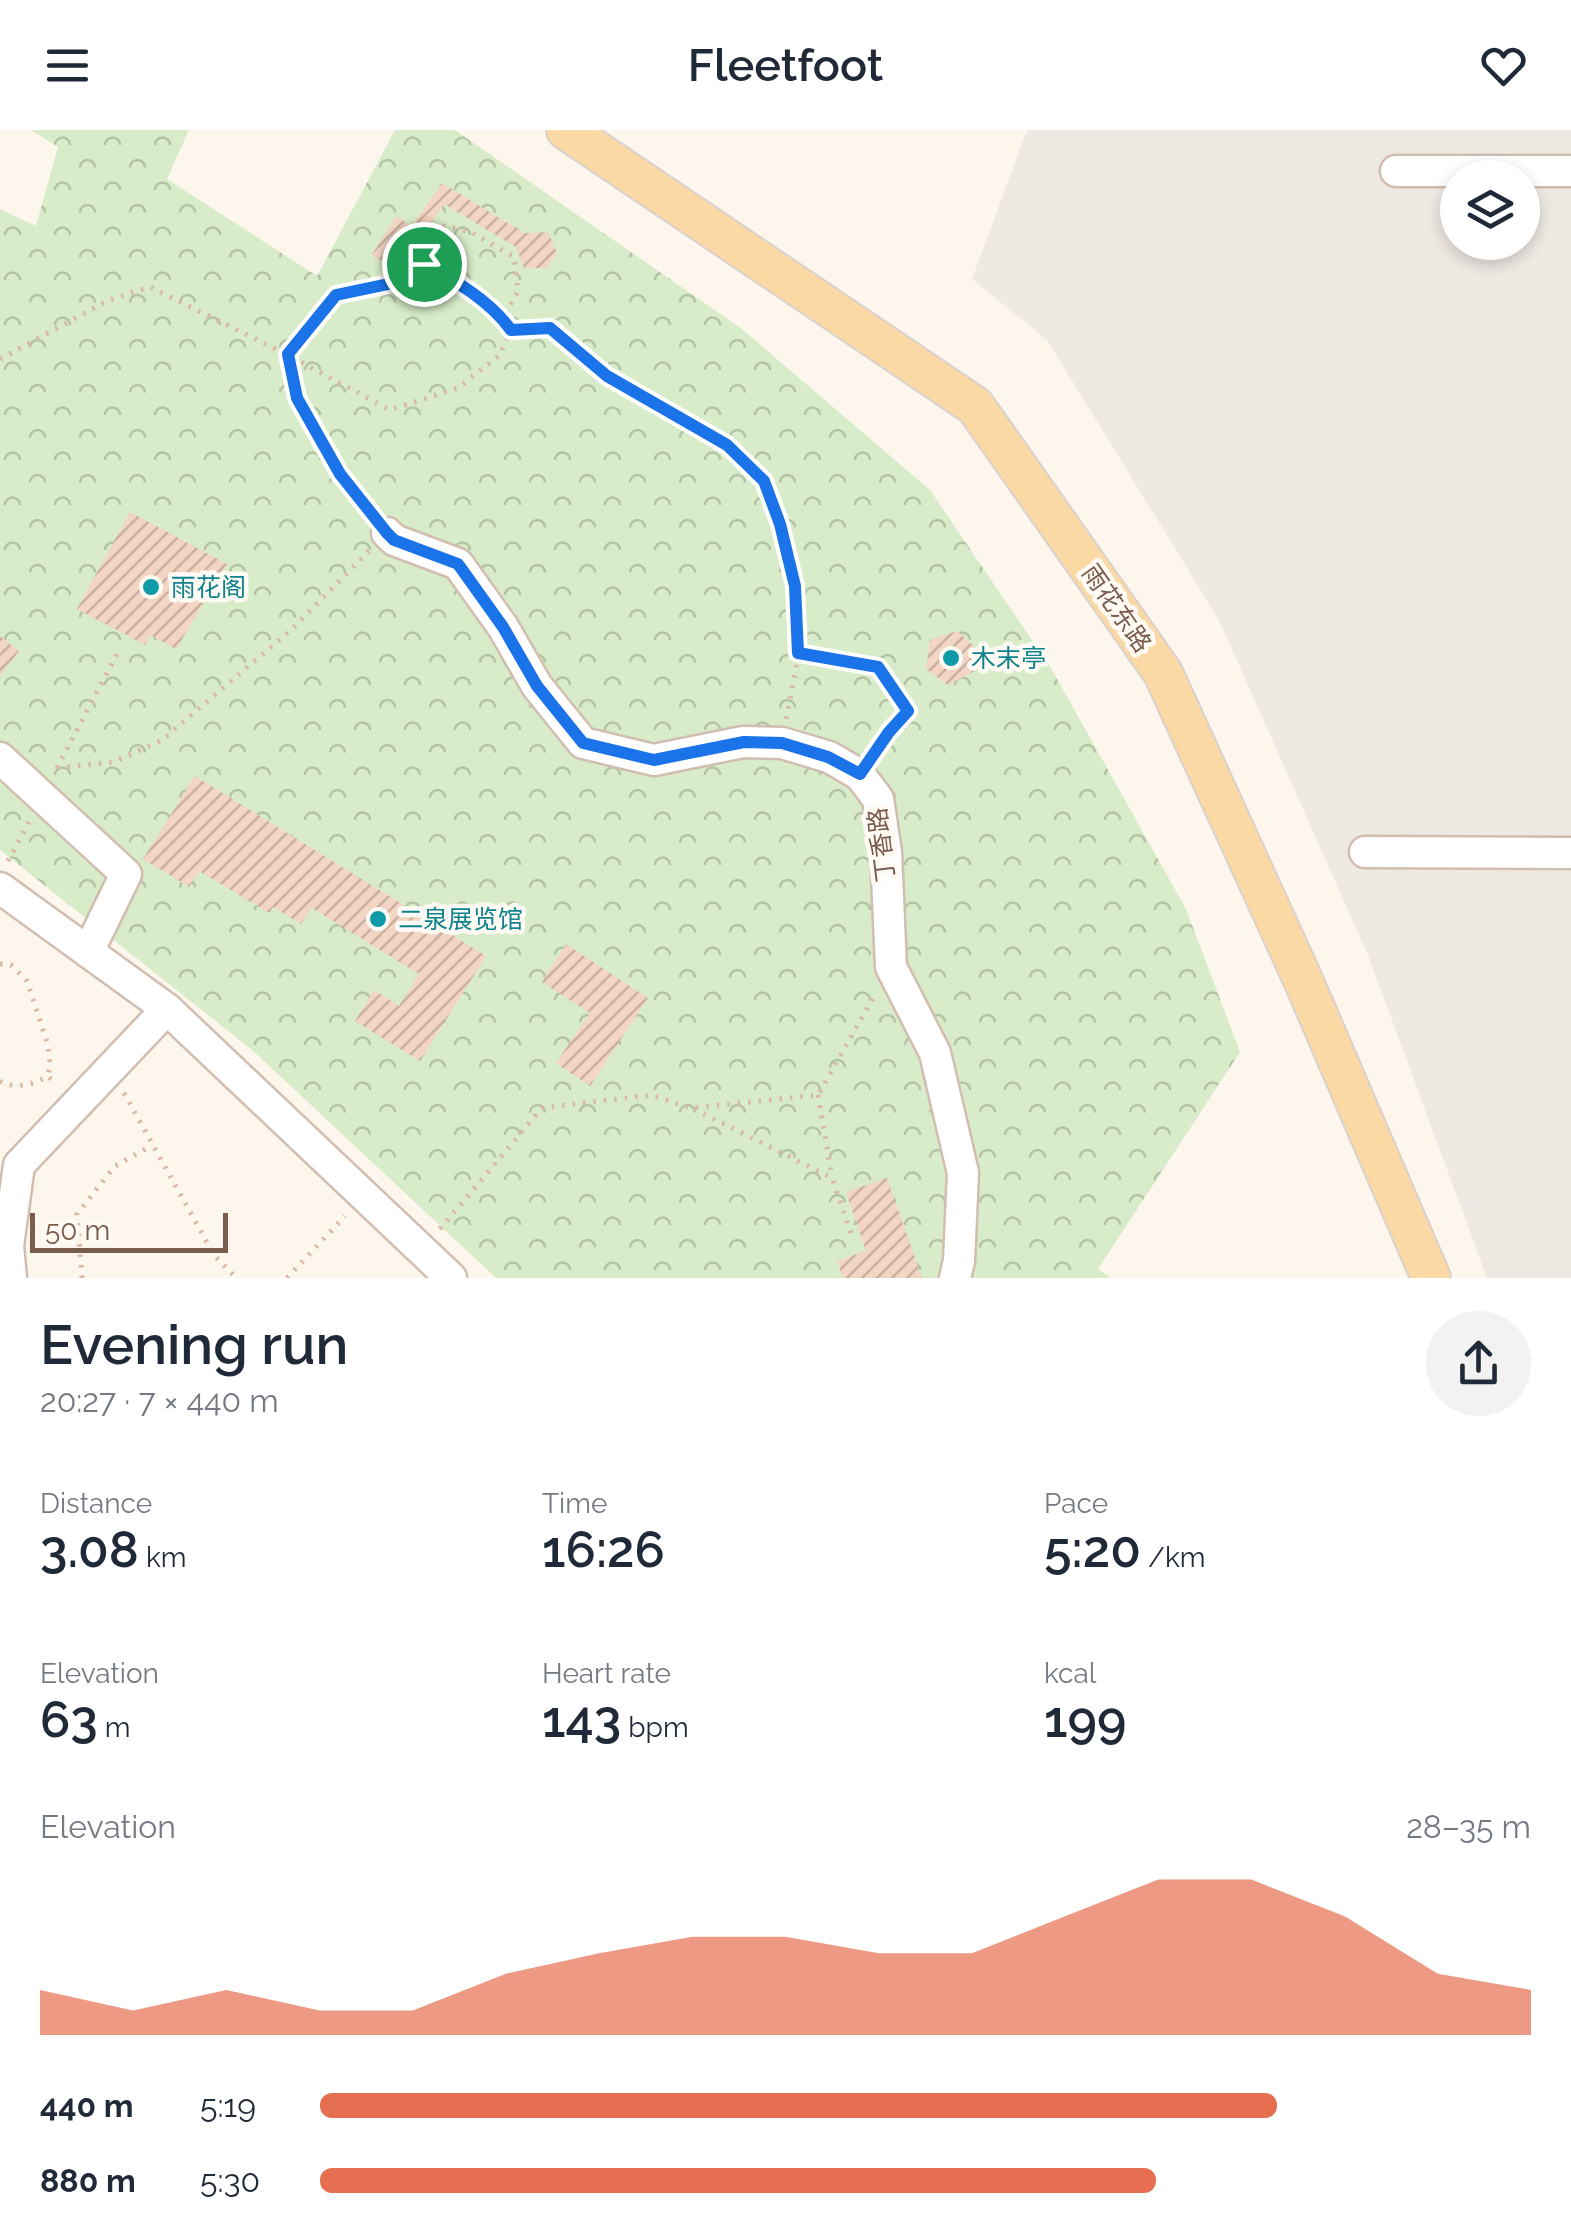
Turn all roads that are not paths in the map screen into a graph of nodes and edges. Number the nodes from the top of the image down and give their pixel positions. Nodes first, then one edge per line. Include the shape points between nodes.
1 (566, 130) edge
2 (1571, 171) edge
3 (1396, 172) dead end
4 (387, 533) road end
5 (0, 758) edge
6 (1365, 852) dead end
7 (1571, 853) edge
8 (4, 874) edge
9 (88, 952) junction
10 (168, 1009) junction
11 (11, 1278) edge
12 (451, 1278) edge
13 (955, 1278) edge
14 (1431, 1278) edge

1 - 14 main road, 雨花东路 via 975,406 1163,673
2 - 3 street
4 - 13 street, 丁香路 via 458,564 537,686 583,743 654,760 744,742 782,743 860,774 878,799 891,966 935,1053 963,1173
5 - 9 street via 126,874
6 - 7 street
8 - 9 street
9 - 10 street
10 - 11 street via 18,1165
10 - 12 street

